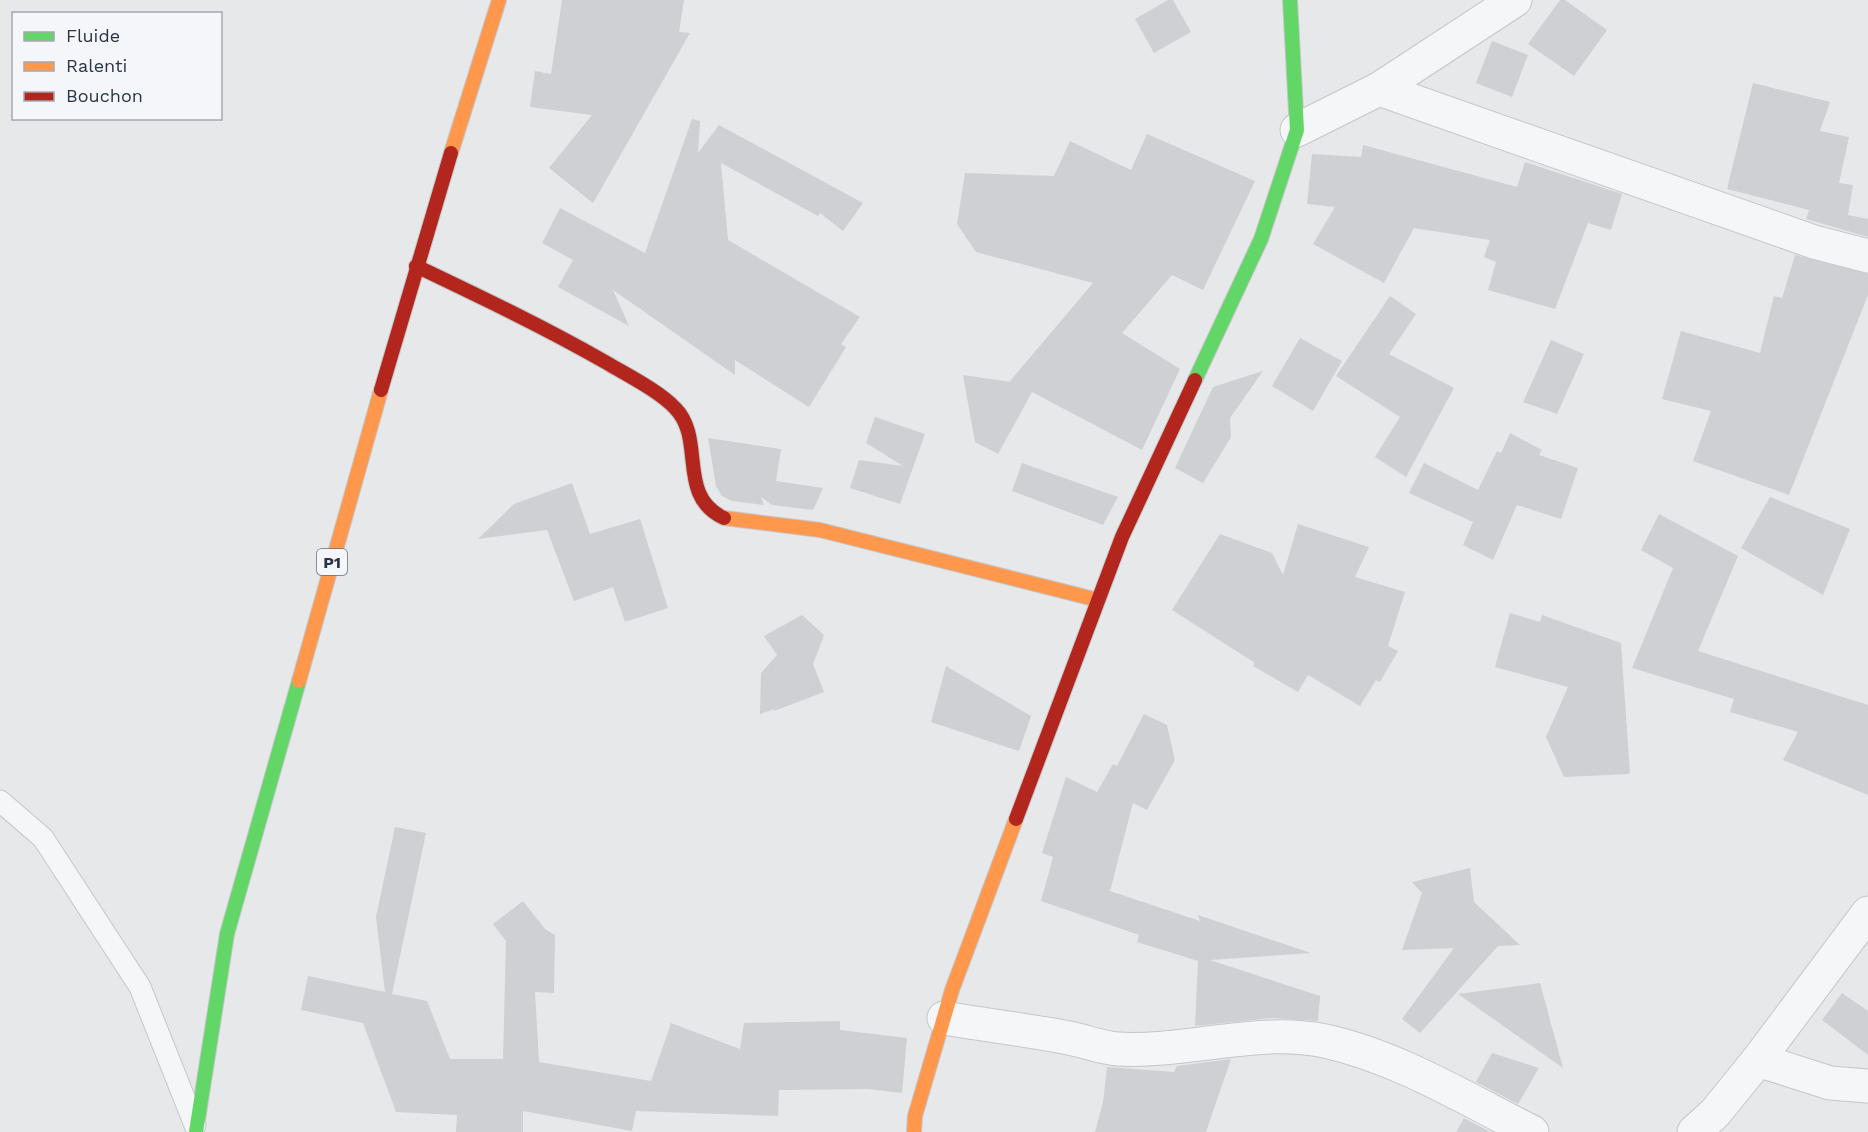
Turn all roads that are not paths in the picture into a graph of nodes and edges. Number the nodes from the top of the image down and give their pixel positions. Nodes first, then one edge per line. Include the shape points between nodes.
1 (499, 0) edge
2 (1290, 0) edge
3 (1515, 0) edge
4 (1379, 89) junction
5 (1298, 130) junction
6 (1868, 256) edge
7 (416, 266) junction
8 (1098, 600) junction
9 (0, 801) edge
10 (1868, 913) edge
11 (944, 1018) junction
12 (1758, 1060) junction
13 (1868, 1086) edge
14 (196, 1130) edge
15 (914, 1132) edge
16 (1532, 1132) edge
17 (1694, 1132) edge

1 - 7 street, P1
2 - 5 street
3 - 4 street
4 - 5 street
4 - 6 street via 1814,242
5 - 8 street via 1261,239 1122,537
7 - 8 street via 540,325 628,375 676,408 687,429 698,493 709,511 727,519 820,530
7 - 14 street, P1 via 227,934
8 - 11 street via 951,990
9 - 14 lane via 43,838 140,987
10 - 12 street
11 - 15 street via 915,1116
11 - 16 street via 1115,1049 1161,1049 1284,1037 1324,1041 1382,1058
12 - 13 street via 1830,1083
12 - 17 street

